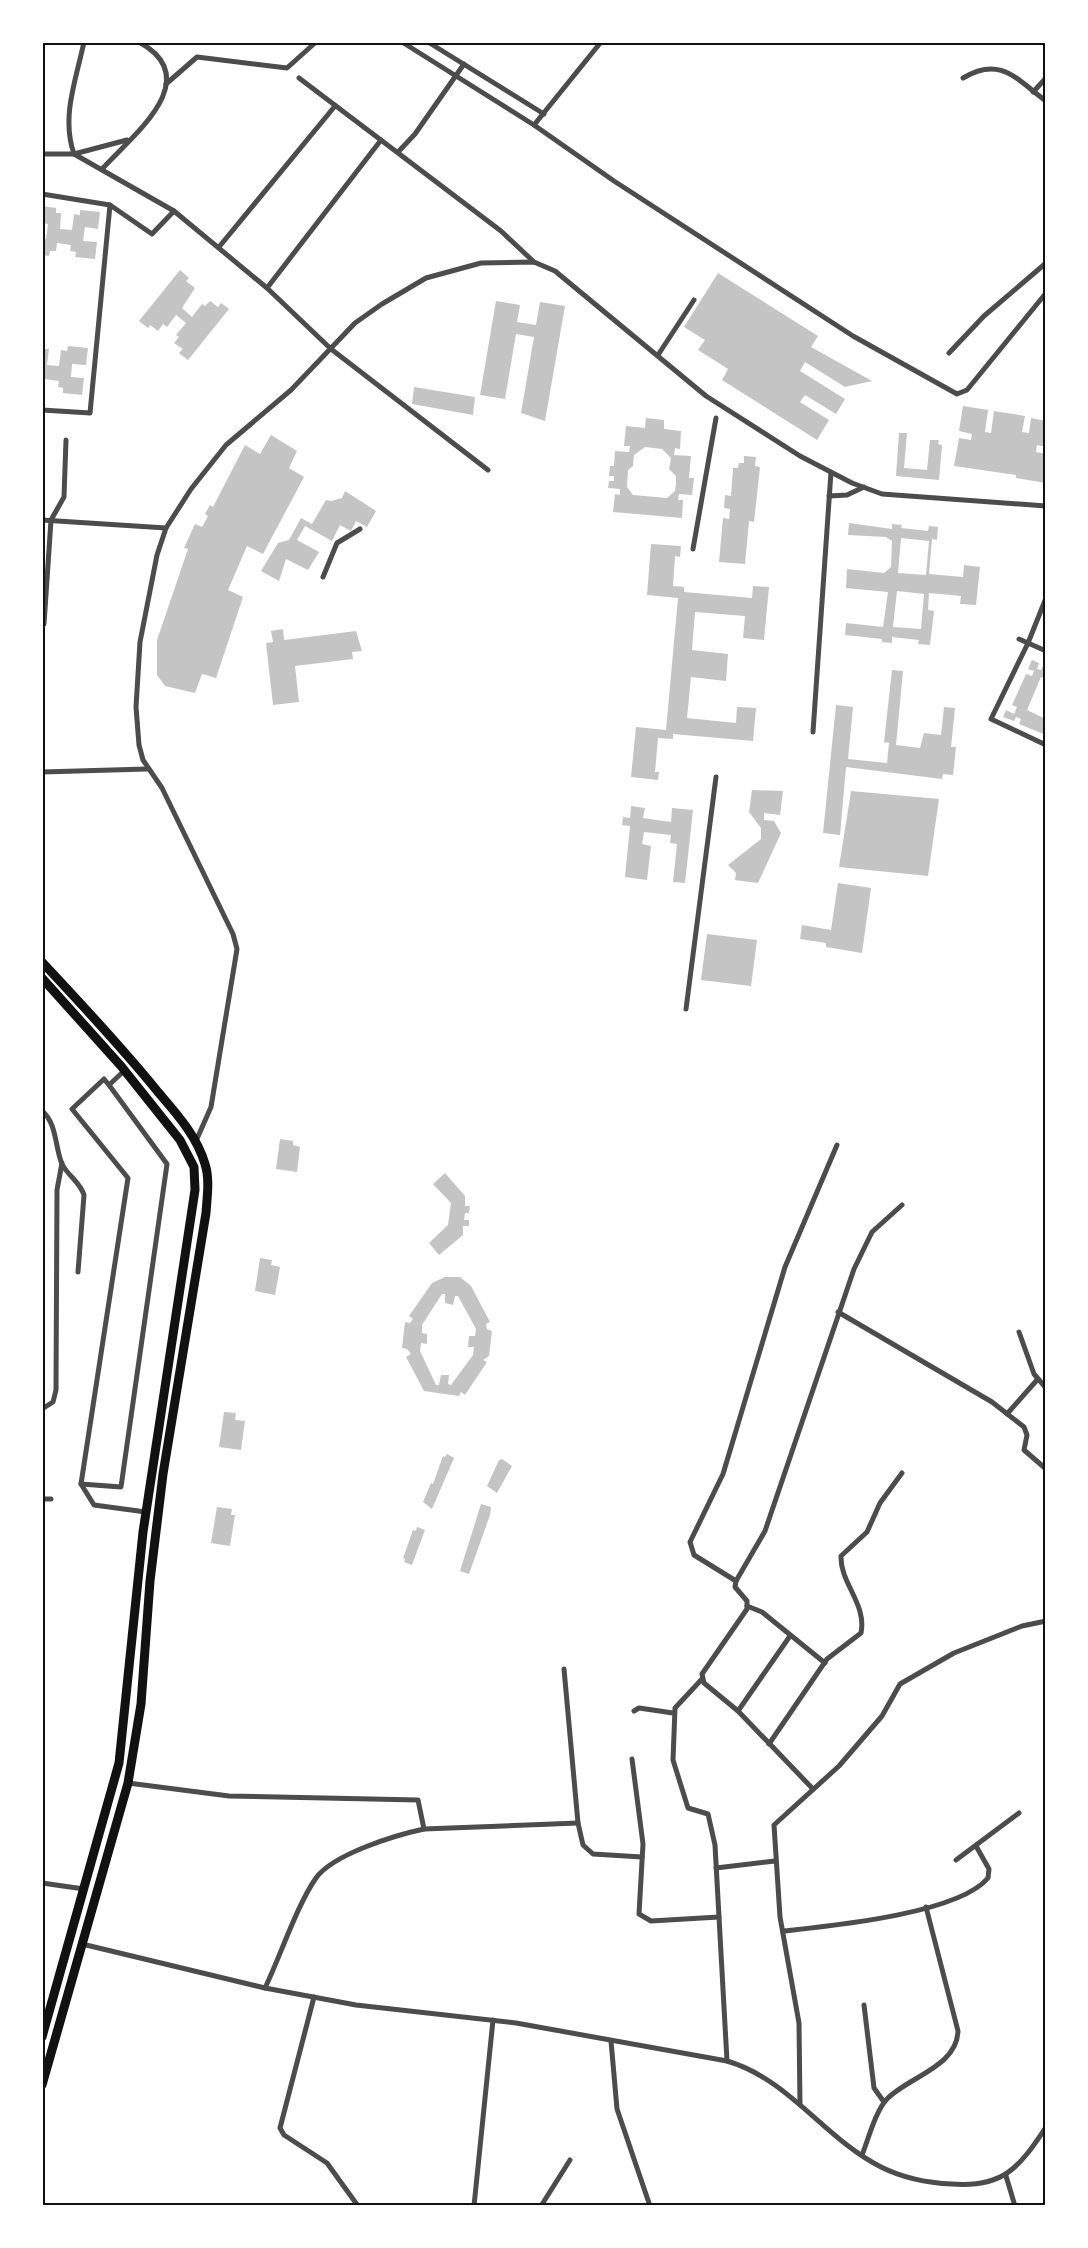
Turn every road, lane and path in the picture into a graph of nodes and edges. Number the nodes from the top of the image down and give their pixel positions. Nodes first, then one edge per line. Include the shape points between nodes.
1 (84, 42) edge
2 (139, 42) edge
3 (316, 42) edge
4 (402, 42) edge
5 (428, 42) edge
6 (601, 42) edge
7 (464, 64) junction
8 (455, 75) junction
9 (299, 78) dead end
10 (963, 78) dead end
11 (1046, 78) edge
12 (166, 84) junction
13 (1033, 92) junction
14 (1046, 101) edge
15 (335, 106) junction
16 (544, 114) junction
17 (534, 125) junction
18 (129, 140) junction
19 (381, 140) junction
20 (399, 152) junction
21 (42, 154) edge
22 (74, 154) junction
23 (102, 169) junction
24 (42, 194) edge
25 (110, 205) junction
26 (174, 211) junction
27 (219, 247) junction
28 (534, 262) junction
29 (1046, 263) edge
30 (267, 288) junction
31 (1046, 293) edge
32 (694, 300) dead end
33 (331, 349) junction
34 (949, 353) dead end
35 (658, 355) junction
36 (42, 410) edge
37 (716, 418) dead end
38 (66, 440) dead end
39 (488, 470) dead end
40 (831, 472) junction
41 (864, 488) junction
42 (829, 496) junction
43 (1046, 506) edge
44 (42, 520) edge
45 (51, 520) junction
46 (166, 528) junction
47 (360, 529) dead end
48 (693, 549) dead end
49 (323, 577) dead end
50 (1046, 598) edge
51 (44, 624) dead end
52 (1019, 639) dead end
53 (1029, 643) junction
54 (1046, 651) edge
55 (813, 732) dead end
56 (1046, 745) edge
57 (147, 769) junction
58 (42, 772) edge
59 (716, 777) dead end
60 (42, 962) edge
61 (42, 978) edge
62 (686, 1009) dead end
63 (125, 1070) junction
64 (109, 1085) junction
65 (42, 1111) edge
66 (196, 1142) junction
67 (837, 1145) dead end
68 (62, 1163) junction
69 (902, 1205) dead end
70 (78, 1272) dead end
71 (838, 1312) junction
72 (1019, 1332) dead end
73 (1037, 1380) junction
74 (1046, 1388) edge
75 (42, 1409) edge
76 (1007, 1414) junction
77 (1046, 1469) edge
78 (902, 1473) dead end
79 (81, 1484) junction
80 (42, 1498) edge
81 (51, 1499) dead end
82 (146, 1512) junction
83 (736, 1581) junction
84 (747, 1606) junction
85 (1046, 1621) edge
86 (790, 1636) junction
87 (825, 1663) junction
88 (564, 1669) dead end
89 (702, 1680) junction
90 (738, 1711) junction
91 (633, 1712) dead end
92 (673, 1713) junction
93 (769, 1744) junction
94 (632, 1759) dead end
95 (128, 1783) junction
96 (813, 1790) junction
97 (1019, 1813) dead end
98 (578, 1823) junction
99 (424, 1829) junction
100 (976, 1846) junction
101 (642, 1857) junction
102 (957, 1860) dead end
103 (776, 1861) junction
104 (716, 1868) junction
105 (42, 1883) edge
106 (84, 1889) junction
107 (926, 1907) junction
108 (719, 1917) junction
109 (784, 1931) junction
110 (82, 1944) junction
111 (265, 1988) junction
112 (314, 1997) junction
113 (864, 2005) dead end
114 (494, 2020) junction
115 (42, 2037) edge
116 (611, 2041) junction
117 (728, 2061) junction
118 (43, 2079) edge
119 (884, 2102) junction
120 (800, 2104) junction
121 (1046, 2127) edge
122 (862, 2155) junction
123 (570, 2160) dead end
124 (1006, 2176) junction
125 (358, 2206) edge
126 (474, 2206) edge
127 (541, 2206) edge
128 (650, 2206) edge
129 (1015, 2206) edge

1 - 22 street via 68,114 68,138
2 - 12 street via 153,50 165,65
3 - 12 street via 287,68 197,57
4 - 8 street
5 - 7 street
6 - 16 street
7 - 8 street
7 - 16 street
8 - 17 street
8 - 20 street
9 - 15 street
10 - 13 street via 975,71 1008,71
11 - 13 street
12 - 18 street via 167,92 157,111
13 - 14 street
15 - 19 street
15 - 27 street
16 - 17 street
17 - 31 street via 853,336 957,394 967,390
18 - 22 street
18 - 23 street
19 - 20 street
19 - 30 street
20 - 28 street via 501,231
21 - 22 street
22 - 23 street
23 - 26 street
24 - 25 street
25 - 26 street via 152,234
25 - 36 street via 90,413
26 - 27 street
27 - 30 street
28 - 33 street via 481,263 426,278 355,323
28 - 35 street via 555,271
29 - 34 street via 984,316
30 - 33 street
32 - 35 street
33 - 39 street
33 - 46 street via 291,390 226,445
35 - 40 street via 706,396
37 - 48 street
38 - 45 street via 64,497
40 - 41 street
40 - 42 street
41 - 42 street via 847,495
41 - 43 street via 882,494
42 - 55 street
44 - 45 street
45 - 46 street
45 - 51 street
46 - 57 street via 140,642 136,707 139,746
47 - 49 street via 337,543
50 - 53 street
52 - 53 street
53 - 54 street
53 - 56 street via 991,719
57 - 58 street
57 - 66 street via 162,788 237,949 211,1107
59 - 62 street
60 - 66 highway via 128,1054
61 - 63 highway
63 - 64 street
63 - 82 highway via 180,1140 189,1154 195,1177
64 - 79 street via 104,1078 72,1109 128,1178
64 - 79 street via 167,1164 121,1487
65 - 68 street via 49,1120
66 - 95 highway via 206,1166 206,1214 163,1474 141,1704
67 - 83 street via 785,1267 723,1474 690,1542 694,1555
68 - 70 street via 84,1195
68 - 75 street via 57,1190 56,1390 53,1402
69 - 71 street via 872,1232
71 - 76 street
71 - 83 street via 765,1531
72 - 73 street
73 - 74 street
73 - 76 street
76 - 77 street via 1027,1432 1026,1453
78 - 87 street via 880,1503 867,1532 841,1556 863,1624 857,1637
79 - 82 street via 94,1505
80 - 81 street
82 - 106 highway via 123,1741 114,1787
83 - 84 street
84 - 86 street via 762,1612
84 - 89 street via 702,1674
85 - 96 street via 1022,1626 954,1653 900,1684 882,1716
86 - 87 street
86 - 90 street
87 - 93 street
88 - 98 street
89 - 90 street
89 - 92 street via 679,1701
90 - 93 street
91 - 92 street via 639,1708
92 - 104 street via 676,1776 688,1808 708,1814 711,1820
93 - 96 street
94 - 101 street via 642,1826
95 - 99 street via 229,1796 418,1800
95 - 110 highway
96 - 103 street via 774,1825
97 - 100 street
98 - 99 street
98 - 101 street via 583,1845 593,1854
99 - 111 street via 345,1857 317,1876
100 - 102 street
100 - 107 street via 989,1869 984,1883
101 - 108 street via 638,1898 639,1914 644,1919
103 - 104 street
103 - 109 street
104 - 108 street
105 - 106 street
106 - 115 highway
107 - 109 street via 881,1919
107 - 119 street via 958,2040 944,2060
108 - 117 street
109 - 120 street via 797,2006
110 - 111 street
110 - 118 highway
111 - 112 street
112 - 114 street via 367,2007
112 - 125 street via 280,2128 284,2135 327,2163
113 - 119 street via 874,2088
114 - 116 street
114 - 126 street
116 - 117 street
116 - 128 street via 617,2109
117 - 120 street via 760,2073
119 - 122 street
120 - 122 street
121 - 124 street
122 - 124 street via 880,2167 929,2183 974,2186
123 - 127 street
124 - 129 street

